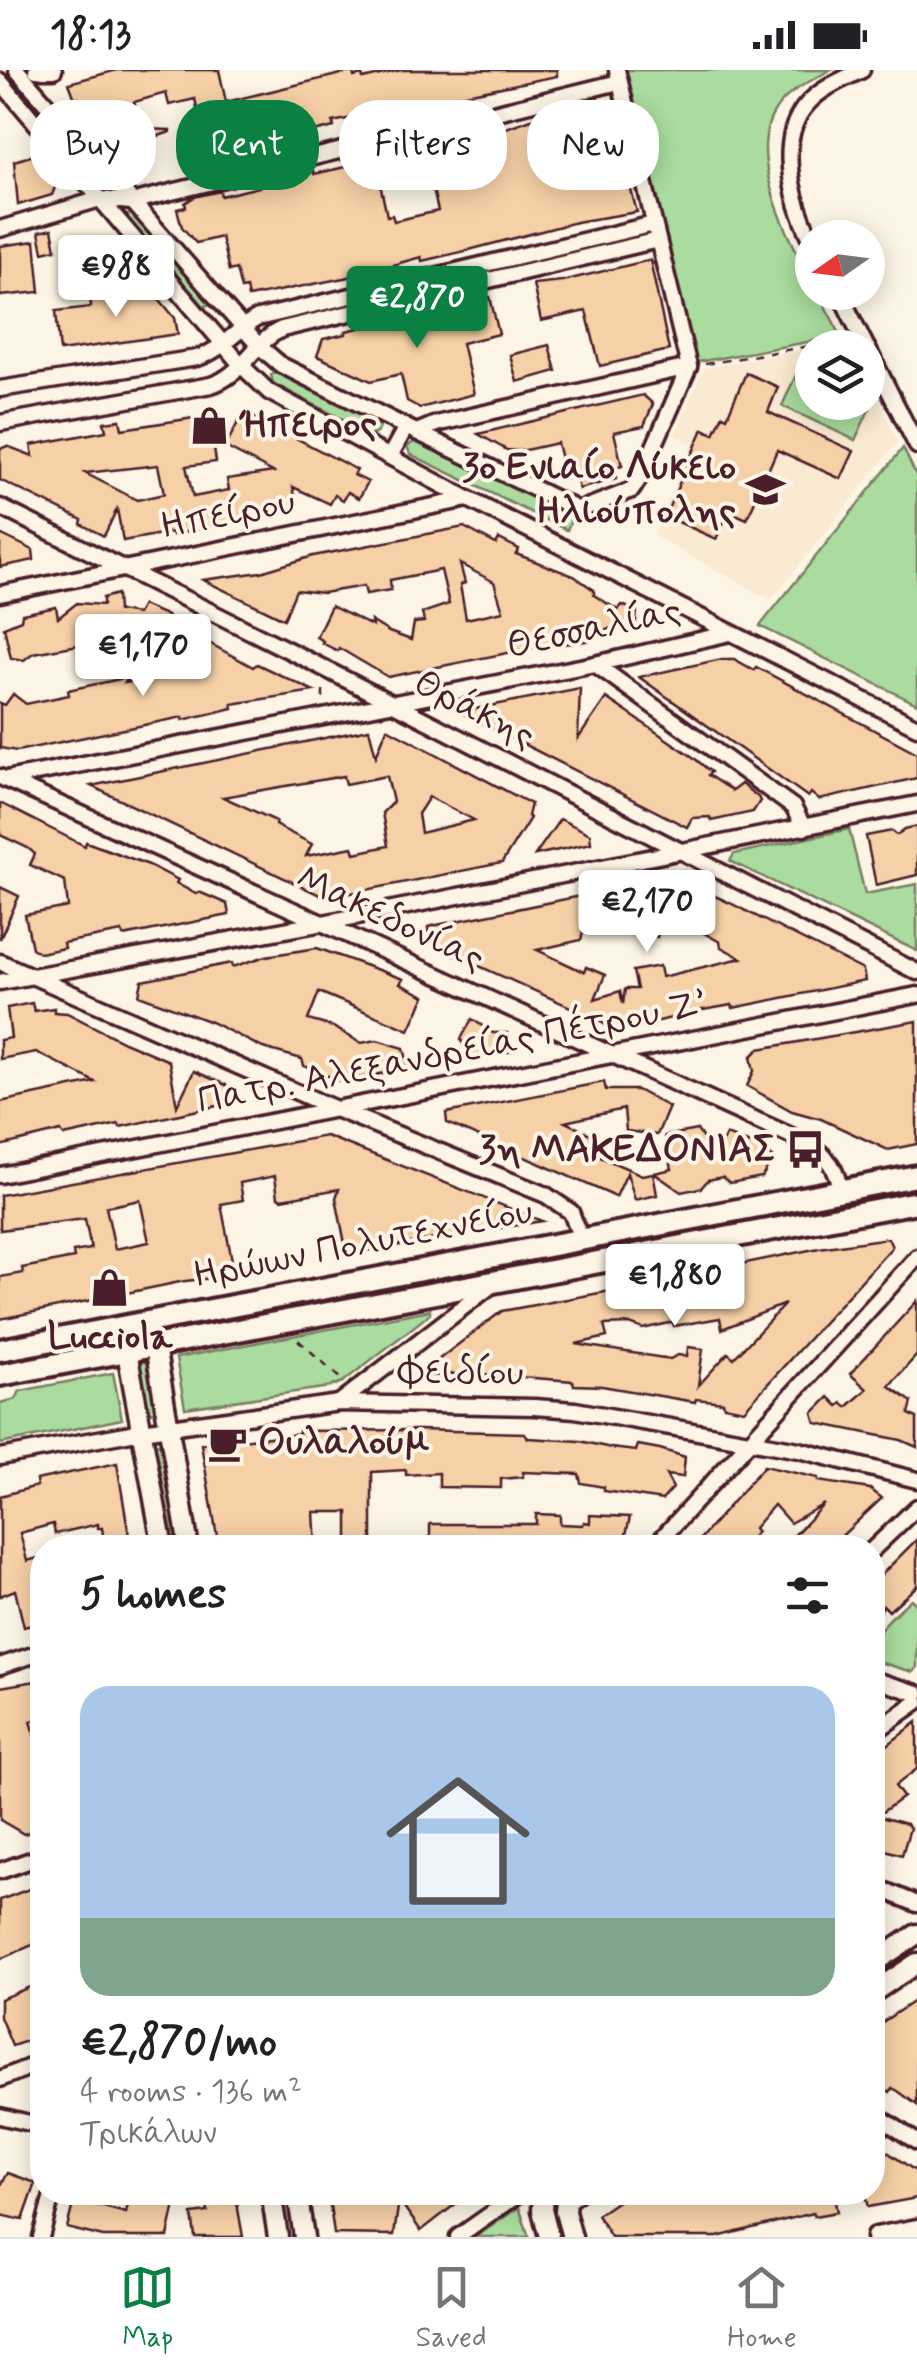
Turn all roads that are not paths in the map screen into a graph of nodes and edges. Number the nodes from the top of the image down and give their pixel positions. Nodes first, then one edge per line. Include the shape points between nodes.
1 (54, 70) edge
2 (862, 70) edge
3 (27, 71) edge
4 (618, 76) edge
5 (0, 81) edge
6 (100, 199) junction
7 (131, 202) junction
8 (802, 220) edge
9 (654, 224) junction
10 (0, 229) edge
11 (658, 240) junction
12 (241, 327) junction
13 (225, 345) junction
14 (259, 346) junction
15 (242, 366) junction
16 (688, 370) junction
17 (885, 384) edge
18 (0, 389) edge
19 (0, 423) edge
20 (411, 430) junction
21 (917, 446) edge
22 (390, 456) junction
23 (468, 499) junction
24 (0, 507) edge
25 (125, 569) junction
26 (0, 594) edge
27 (730, 632) junction
28 (595, 664) junction
29 (388, 702) junction
30 (917, 727) edge
31 (2, 779) edge
32 (917, 804) edge
33 (804, 828) junction
34 (682, 853) junction
35 (323, 923) junction
36 (0, 962) edge
37 (917, 972) edge
38 (33, 976) junction
39 (0, 982) edge
40 (917, 995) edge
41 (607, 1054) junction
42 (338, 1110) junction
43 (0, 1174) edge
44 (917, 1176) edge
45 (840, 1190) junction
46 (917, 1202) edge
47 (581, 1239) junction
48 (917, 1257) edge
49 (493, 1284) junction
50 (156, 1346) junction
51 (0, 1350) edge
52 (127, 1352) junction
53 (0, 1375) edge
54 (339, 1404) junction
55 (169, 1427) junction
56 (142, 1431) junction
57 (750, 1441) junction
58 (0, 1457) edge
59 (917, 1480) edge
60 (917, 1506) edge
61 (160, 1535) edge
62 (187, 1535) edge
63 (664, 1535) edge
64 (885, 1537) edge
65 (30, 1656) edge
66 (0, 1666) edge
67 (885, 1682) edge
68 (917, 1693) edge
69 (917, 1702) edge
70 (885, 1725) edge
71 (30, 1859) edge
72 (4, 1864) edge
73 (885, 1891) edge
74 (917, 1904) edge
75 (917, 1934) edge
76 (885, 1955) edge
77 (917, 1962) edge
78 (885, 1983) edge
79 (30, 2067) edge
80 (0, 2079) edge
81 (0, 2116) edge
82 (885, 2121) edge
83 (30, 2123) edge
84 (917, 2142) edge
85 (50, 2205) edge
86 (273, 2205) edge
87 (299, 2205) edge
88 (504, 2205) edge
89 (542, 2205) edge
90 (565, 2205) edge
91 (917, 2229) edge
92 (41, 2237) edge
93 (278, 2237) edge
94 (304, 2237) edge
95 (458, 2237) edge
96 (549, 2237) edge
97 (572, 2237) edge
98 (876, 2237) edge

1 - 3 street
2 - 8 street via 820,92 796,120 790,153
3 - 5 street
3 - 7 street
4 - 7 street
4 - 9 street
5 - 6 street
6 - 7 street
6 - 10 street
6 - 13 street
7 - 12 street
9 - 11 street
9 - 12 street via 280,312
11 - 14 street via 282,328
11 - 16 street
12 - 13 street
12 - 14 street
13 - 15 street
13 - 18 street via 197,358
14 - 15 street
14 - 20 street via 281,365
15 - 19 street via 211,385
15 - 22 street via 269,392
16 - 20 street
16 - 20 street via 632,490 580,510
17 - 21 street
20 - 22 street
22 - 23 street
23 - 25 street, Ηπείρου
23 - 27 street
24 - 25 street, Θράκης
25 - 26 street, Ηπείρου
25 - 29 street, Θράκης
27 - 28 street, Θεσσαλίας
27 - 30 street
28 - 29 street, Θεσσαλίας
28 - 33 street via 793,807
29 - 31 street, Θεσσαλίας
29 - 34 street, Θράκης
31 - 35 street, Μακεδονίας
32 - 33 street
33 - 34 street
34 - 35 street
34 - 37 street, Θράκης
35 - 38 street
35 - 41 street, Μακεδονίας
36 - 38 street
38 - 39 street
38 - 42 street
40 - 41 street, Πατρ. Αλεξανδρείας Πέτρου Ζ’
41 - 42 street, Πατρ. Αλεξανδρείας Πέτρου Ζ’
41 - 45 street, Μακεδονίας via 811,1145 836,1169
42 - 43 street, Πατρ. Αλεξανδρείας Πέτρου Ζ’
42 - 47 street via 546,1196 571,1212
44 - 45 main road, Ηρώων Πολυτεχνείου
45 - 47 main road, Ηρώων Πολυτεχνείου
46 - 49 main road, Ηρώων Πολυτεχνείου
47 - 51 main road, Ηρώων Πολυτεχνείου
48 - 57 street
49 - 50 main road, Ηρώων Πολυτεχνείου
49 - 54 street, Ηρώων Πολυτεχνείου
50 - 52 main road, Ηρώων Πολυτεχνείου
50 - 55 street
52 - 53 main road, Ηρώων Πολυτεχνείου
52 - 56 street
54 - 55 street, Φειδίου
54 - 57 street, Φειδίου via 575,1410
55 - 56 street, Φειδίου
55 - 62 street
56 - 58 street, Φειδίου
56 - 61 street
57 - 59 street, Φειδίου
57 - 63 street
60 - 64 street
65 - 66 street
67 - 68 street
69 - 70 street
71 - 72 street
73 - 74 street
75 - 76 street
77 - 78 street
79 - 80 street
81 - 83 street
82 - 84 street
85 - 92 street
86 - 93 street
87 - 94 street
88 - 95 street
89 - 96 street
90 - 97 street
91 - 98 street

